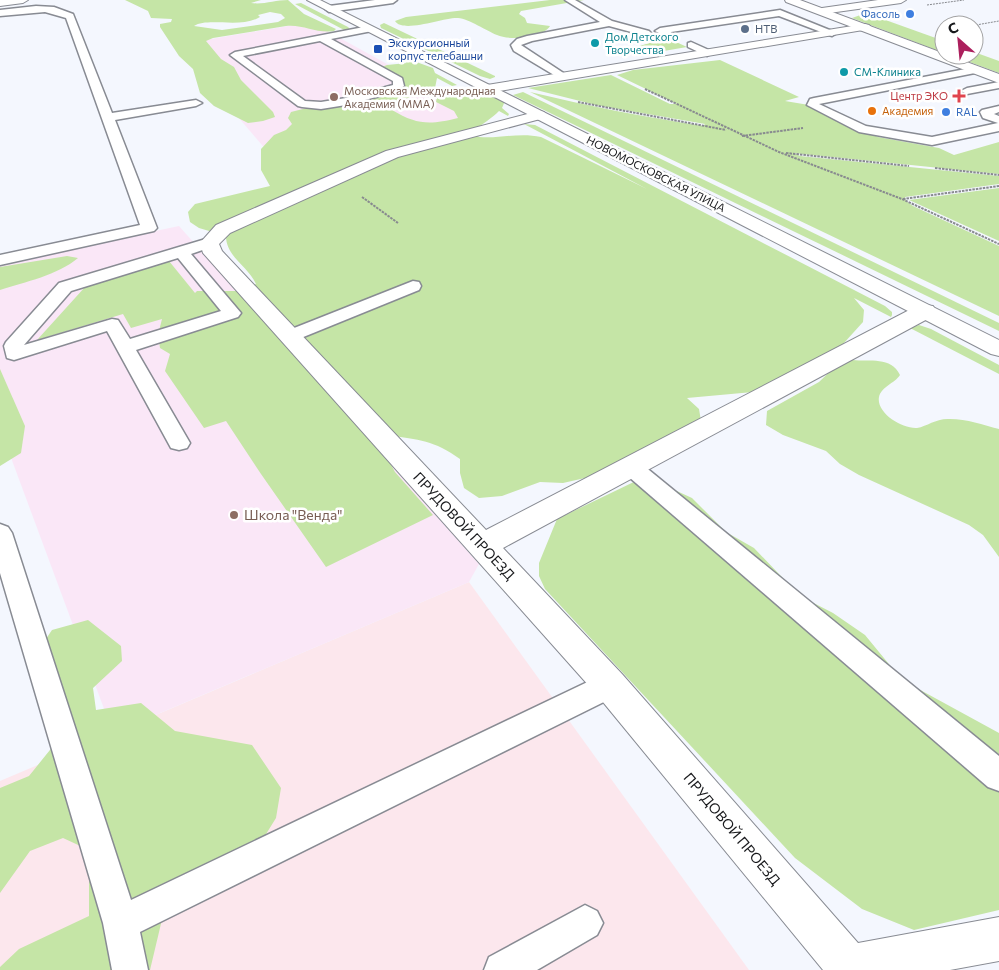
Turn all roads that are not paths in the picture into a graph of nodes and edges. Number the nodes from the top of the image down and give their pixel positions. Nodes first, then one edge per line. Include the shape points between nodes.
1 (23, 0) edge
2 (312, 0) edge
3 (393, 0) edge
4 (569, 0) edge
5 (790, 0) edge
6 (901, 0) edge
7 (0, 3) edge
8 (582, 7) junction
9 (328, 9) junction
10 (562, 10) dead end
11 (822, 11) junction
12 (0, 13) edge
13 (609, 22) junction
14 (865, 27) junction
15 (369, 29) junction
16 (646, 32) dead end
17 (832, 33) junction
18 (667, 34) dead end
19 (323, 39) junction
20 (691, 45) dead end
21 (707, 53) junction
22 (976, 70) junction
23 (563, 76) junction
24 (999, 78) edge
25 (999, 85) edge
26 (487, 89) junction
27 (967, 92) dead end
28 (196, 103) dead end
29 (999, 109) edge
30 (539, 115) junction
31 (108, 117) junction
32 (999, 120) edge
33 (999, 127) edge
34 (209, 243) junction
35 (180, 252) junction
36 (0, 260) edge
37 (413, 286) dead end
38 (925, 311) junction
39 (290, 336) junction
40 (125, 347) junction
41 (999, 349) edge
42 (180, 444) dead end
43 (630, 466) junction
44 (0, 533) edge
45 (482, 546) junction
46 (610, 685) junction
47 (999, 776) edge
48 (121, 923) junction
49 (585, 923) dead end
50 (999, 939) edge
51 (846, 968) edge
52 (130, 970) edge
53 (502, 970) edge

1 - 7 street
2 - 9 street, НОВОМОСКОВСКАЯ УЛИЦА
3 - 9 lane
4 - 8 lane
5 - 11 street
6 - 11 street
8 - 10 lane
8 - 13 lane
9 - 15 street, НОВОМОСКОВСКАЯ УЛИЦА
11 - 14 street
12 - 31 lane via 51,10 70,16
13 - 16 lane
13 - 23 lane via 530,38 516,45
14 - 17 street
14 - 22 street
15 - 19 lane
15 - 26 street, НОВОМОСКОВСКАЯ УЛИЦА
17 - 18 lane via 780,13 660,31
17 - 21 street
19 - 19 lane via 398,80 398,86 374,94 308,106 236,55
20 - 21 lane
21 - 23 street
22 - 24 street
22 - 33 lane via 814,101 813,105 864,129 932,141
23 - 26 street
25 - 27 lane
26 - 30 street, НОВОМОСКОВСКАЯ УЛИЦА
28 - 31 lane
29 - 32 lane via 986,112
30 - 34 street via 392,154 223,228
30 - 38 street, НОВОМОСКОВСКАЯ УЛИЦА
31 - 36 lane via 149,228
34 - 35 lane
34 - 39 street, ПРУДОВОЙ ПРОЕЗД via 213,253
35 - 40 lane via 232,313
35 - 40 lane via 65,287 13,346 14,354 112,324
37 - 39 lane
38 - 41 street, НОВОМОСКОВСКАЯ УЛИЦА
38 - 43 street
39 - 45 street, ПРУДОВОЙ ПРОЕЗД
40 - 42 lane
43 - 45 street
43 - 47 lane
44 - 48 lane
45 - 46 street, ПРУДОВОЙ ПРОЕЗД
46 - 48 lane
46 - 51 street, ПРУДОВОЙ ПРОЕЗД
48 - 52 lane
49 - 53 lane
50 - 51 street, ПРУДОВОЙ ПРОЕЗД

